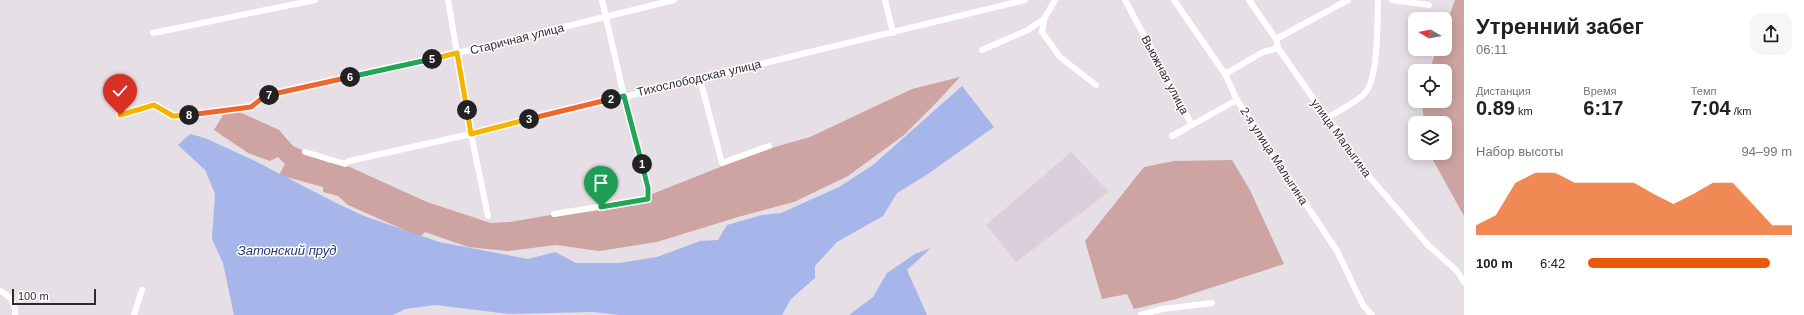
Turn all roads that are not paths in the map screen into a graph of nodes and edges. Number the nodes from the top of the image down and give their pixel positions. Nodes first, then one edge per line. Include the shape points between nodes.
1 (315, 0) edge
2 (448, 0) edge
3 (602, 0) edge
4 (674, 0) edge
5 (885, 0) edge
6 (1025, 0) edge
7 (1055, 0) edge
8 (1125, 0) edge
9 (1174, 0) edge
10 (1249, 0) edge
11 (1348, 0) edge
12 (1378, 0) edge
13 (1392, 0) edge
14 (1429, 5) dead end
15 (606, 17) junction
16 (1044, 19) junction
17 (153, 33) dead end
18 (893, 33) junction
19 (1276, 39) junction
20 (1278, 48) junction
21 (982, 50) dead end
22 (457, 53) junction
23 (1225, 74) junction
24 (700, 79) junction
25 (1096, 85) dead end
26 (624, 96) junction
27 (1237, 100) junction
28 (120, 115) dead end
29 (1327, 118) junction
30 (1192, 125) junction
31 (471, 134) junction
32 (1172, 136) dead end
33 (769, 146) dead end
34 (305, 152) dead end
35 (554, 214) dead end
36 (488, 216) dead end
37 (1464, 282) edge
38 (142, 290) dead end
39 (0, 291) edge
40 (1212, 303) dead end
41 (15, 315) edge
42 (134, 315) edge
43 (1141, 315) edge
44 (1372, 315) edge

1 - 17 street
2 - 22 street
3 - 15 street
4 - 15 street, Старичная улица
5 - 18 street
6 - 18 street, Тихослободская улица
7 - 16 street
8 - 30 street, Вьюжная улица
9 - 23 street, 2-я улица Малыгина
10 - 19 street, улица Малыгина
11 - 19 street
12 - 29 street via 1377,38 1371,83 1365,94
13 - 14 street
15 - 22 street, Старичная улица
15 - 26 street
16 - 21 street via 1028,30
16 - 25 street via 1042,32 1060,57
18 - 24 street, Тихослободская улица
19 - 20 street, улица Малыгина
20 - 23 street via 1263,52
20 - 29 street, улица Малыгина
22 - 28 street, Старичная улица via 265,96 251,107 173,116 154,105
22 - 31 street
23 - 27 street, 2-я улица Малыгина
24 - 26 street, Тихослободская улица
24 - 33 street via 722,163
26 - 31 street, Тихослободская улица
26 - 35 street via 648,188 648,199
27 - 30 street, Вьюжная улица
27 - 44 street, 2-я улица Малыгина via 1337,251 1363,304
29 - 37 street, улица Малыгина via 1355,160 1428,245 1457,271
30 - 32 street
31 - 34 street, Тихослободская улица via 345,164
31 - 36 street
38 - 42 street
39 - 41 street via 8,295
40 - 43 street

